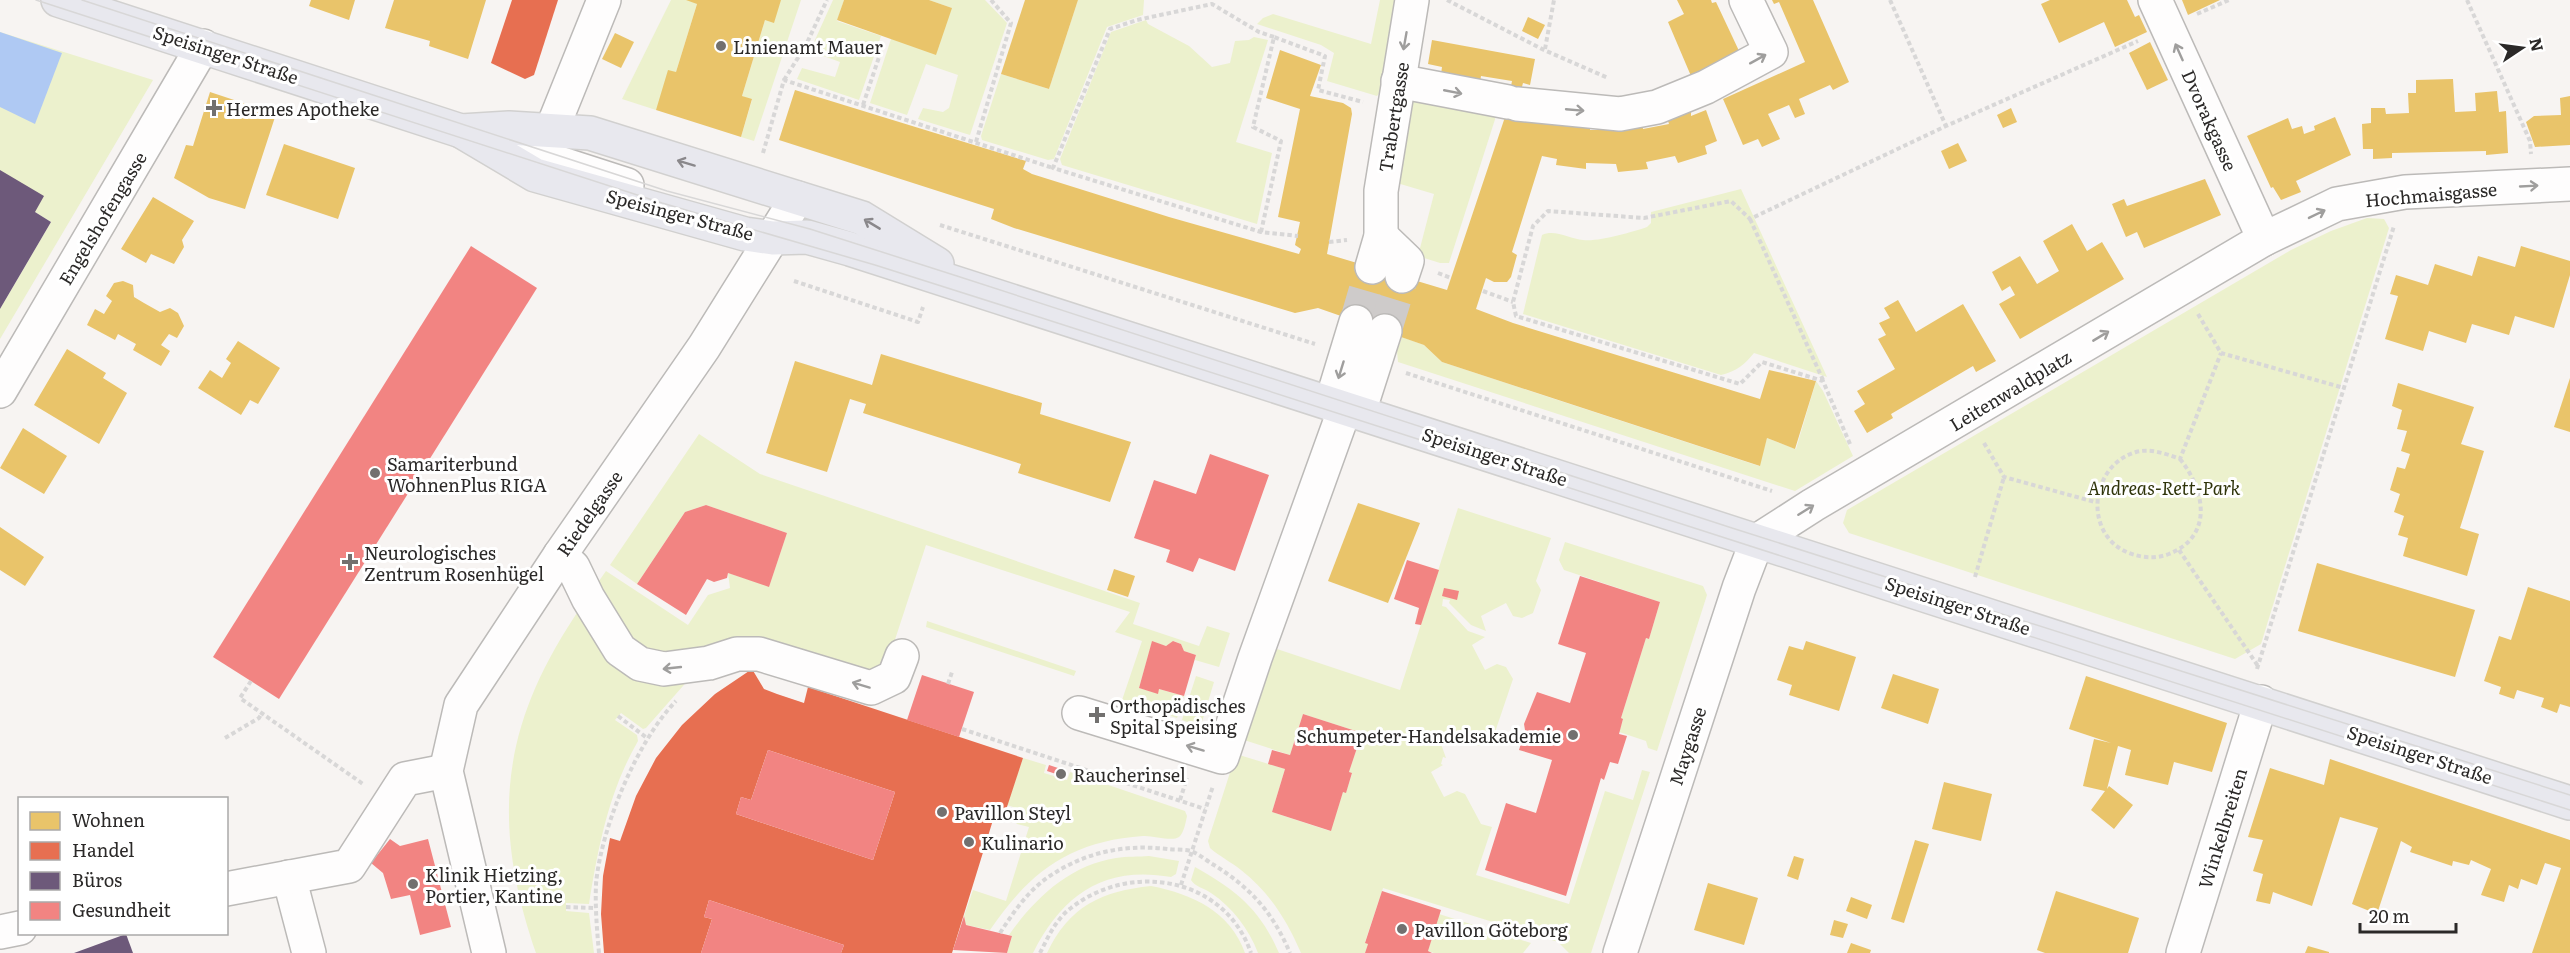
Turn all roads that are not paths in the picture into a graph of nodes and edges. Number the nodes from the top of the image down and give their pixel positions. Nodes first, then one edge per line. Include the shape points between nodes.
1 (58, 0) edge
2 (604, 0) edge
3 (1412, 0) edge
4 (1746, 0) edge
5 (2161, 14) edge
6 (203, 46) junction
7 (1396, 95) junction
8 (552, 129) junction
9 (461, 131) junction
10 (2570, 184) edge
11 (797, 198) junction
12 (775, 233) junction
13 (2264, 239) junction
14 (1387, 272) tunnel mouth
15 (968, 282) junction
16 (1370, 327) tunnel mouth
17 (0, 390) edge
18 (1345, 408) junction
19 (1757, 541) junction
20 (560, 555) junction
21 (902, 656) dead end
22 (2254, 700) junction
23 (1079, 713) dead end
24 (446, 771) junction
25 (2570, 803) edge
26 (289, 877) junction
27 (228, 889) edge
28 (18, 928) edge
29 (0, 932) edge
30 (309, 953) edge
31 (489, 953) edge
32 (1620, 953) edge
33 (2184, 953) edge

1 - 6 main road, Speisinger Straße
2 - 8 street
3 -> 7 street, Trabertgasse
7 -> 4 street via 1620,114 1656,107 1707,87 1771,52
13 -> 5 street, Dvorakgasse
6 - 9 main road, Speisinger Straße
6 - 17 street, Engelshofengasse
7 - 14 street, Trabertgasse via 1381,191 1381,236
8 - 9 main road, Speisinger Straße
11 -> 8 main road, Speisinger Straße via 590,133
9 - 12 main road, Speisinger Straße via 535,175 745,234
13 -> 10 street, Hochmaisgasse via 2337,204 2405,192
11 - 12 street, Riedelgasse
15 -> 11 main road, Speisinger Straße via 862,218
12 - 15 street, Speisinger Straße via 810,229
12 - 20 street, Riedelgasse via 704,347
19 -> 13 street, Leitenwaldplatz
15 - 18 main road, Speisinger Straße
16 - 18 street
18 - 19 main road, Speisinger Straße
18 -> 23 street via 1222,757
19 - 22 main road, Speisinger Straße
19 - 32 street, Maygasse via 1738,588
21 -> 20 street via 894,676 871,688 759,654 737,654 709,663 664,669 640,664 620,650 573,567
20 - 24 street, Riedelgasse via 461,705
22 - 25 main road, Speisinger Straße
22 - 33 street, Winkelbreiten
24 - 26 street via 405,779 349,866
24 - 31 street, Riedelgasse
26 - 27 street
26 - 30 street
28 - 29 street

